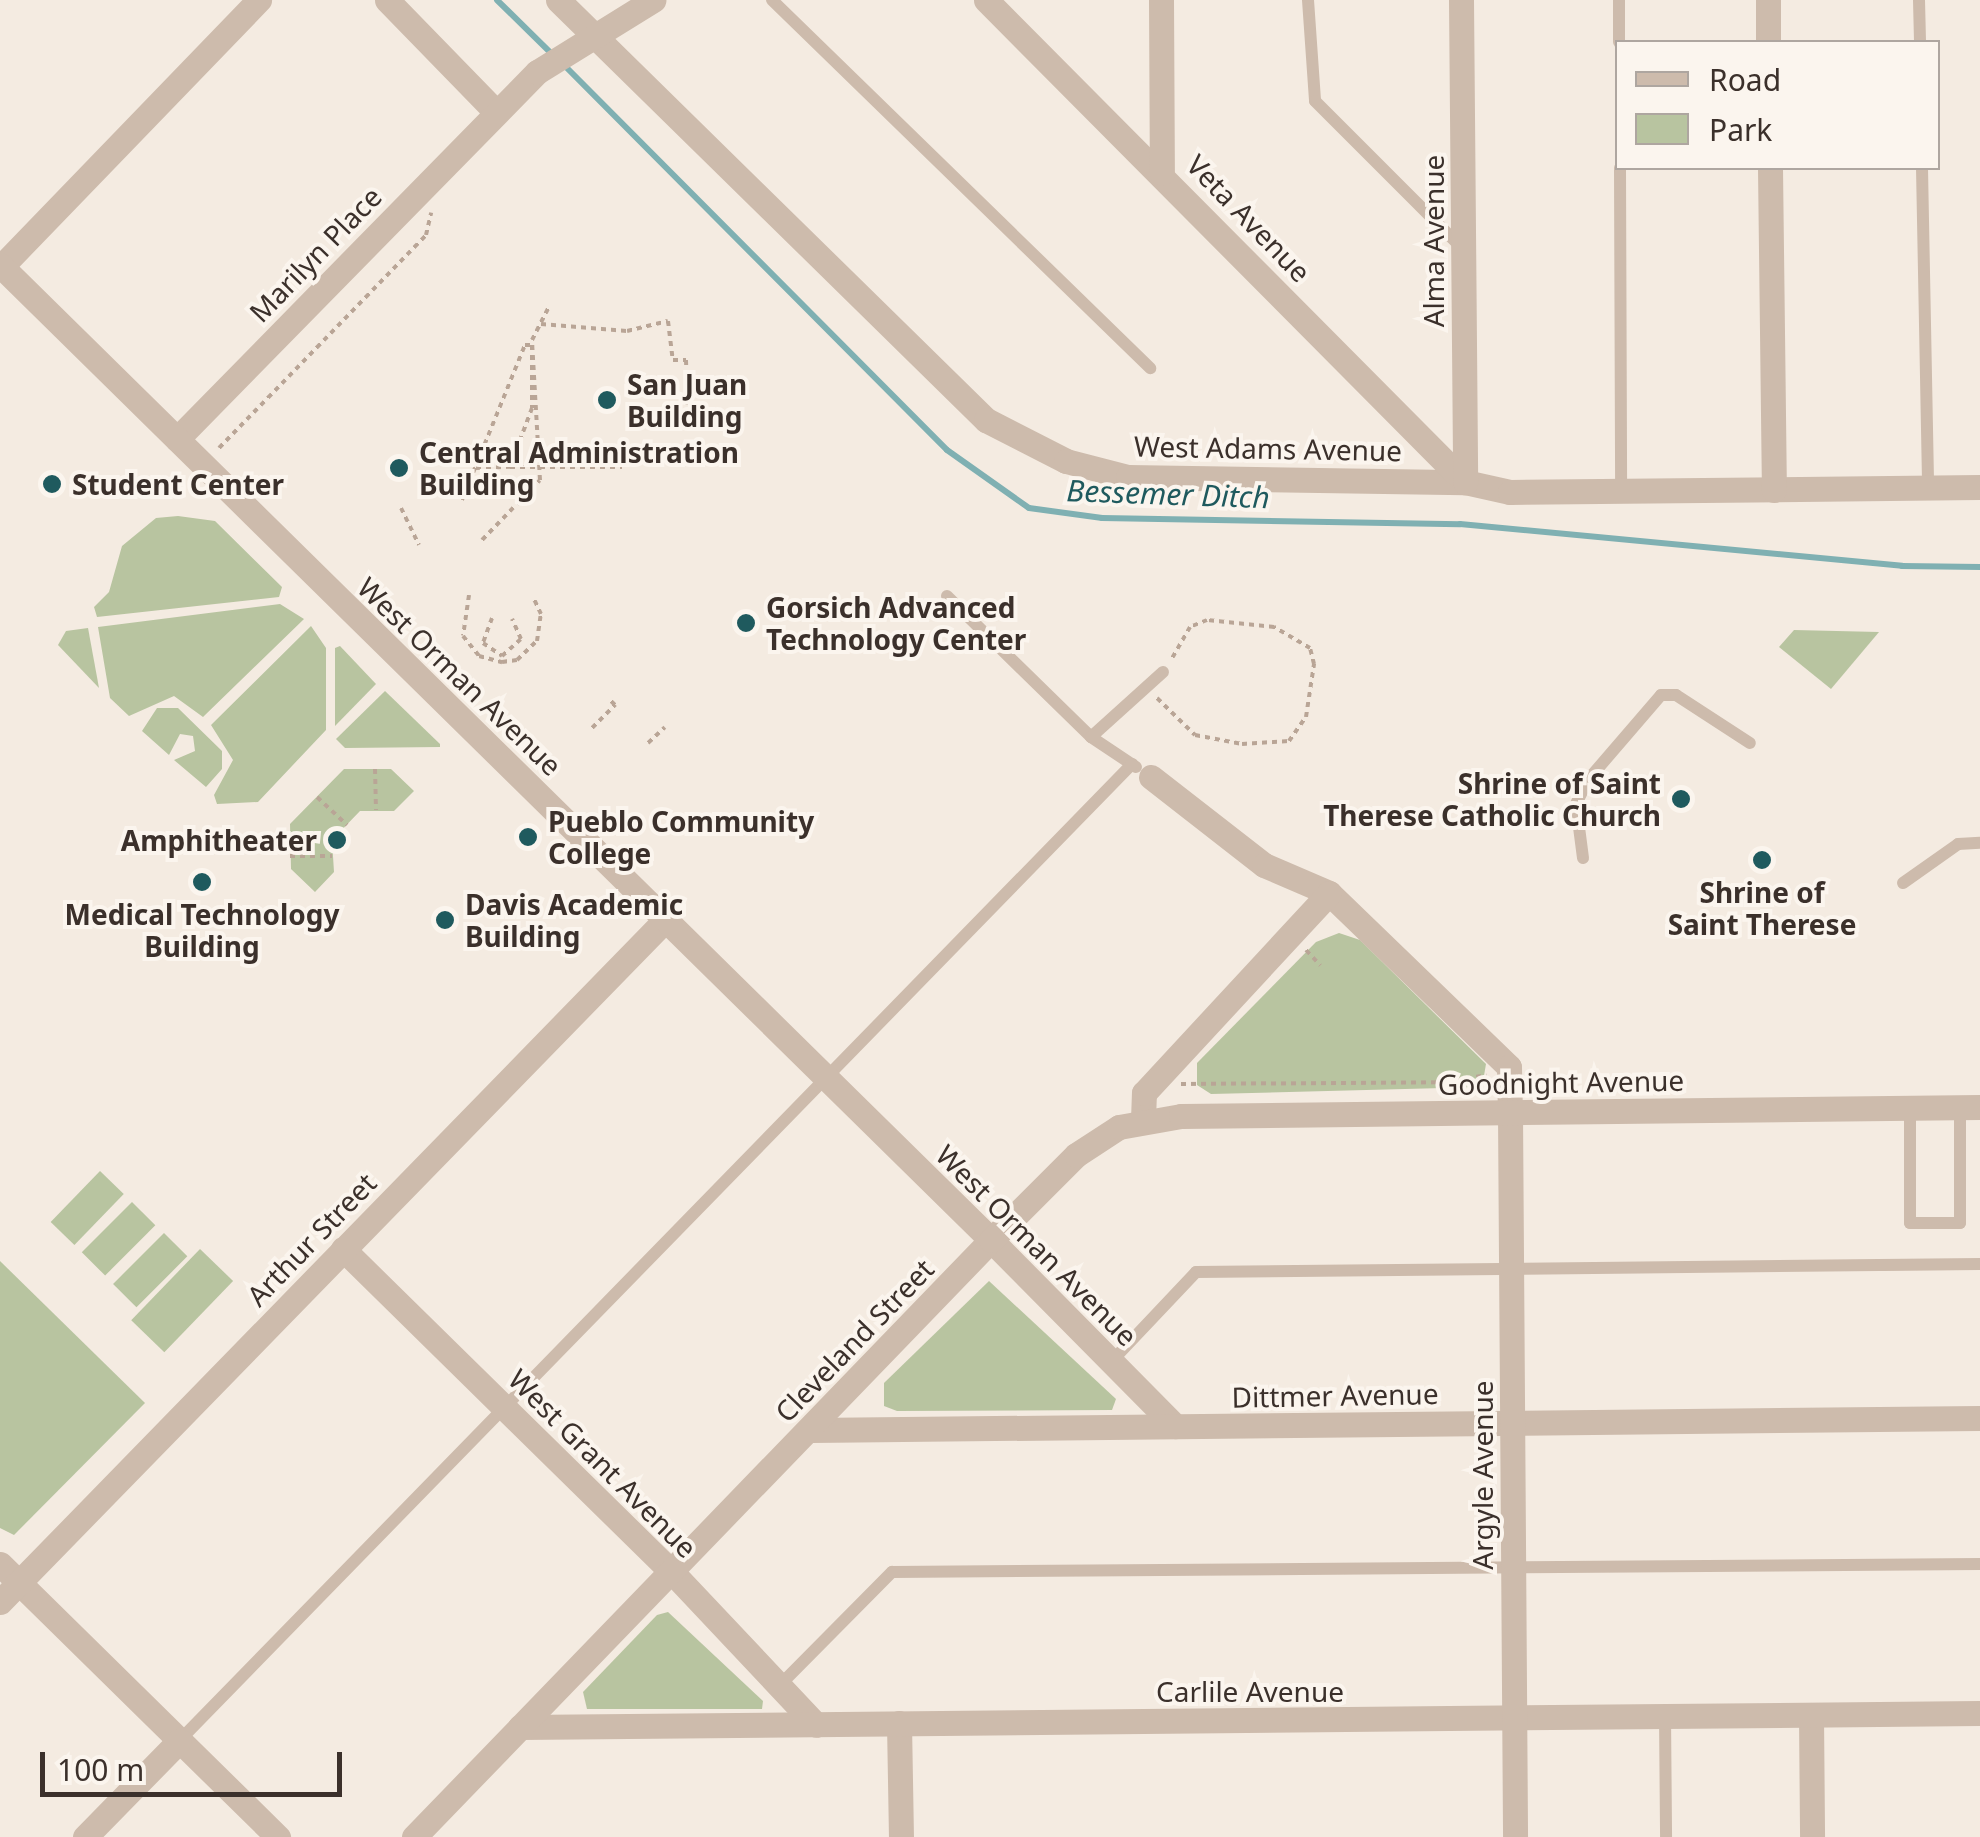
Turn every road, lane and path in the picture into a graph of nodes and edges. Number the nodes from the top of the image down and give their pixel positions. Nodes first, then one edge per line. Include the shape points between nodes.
1 (258, 0) edge
2 (387, 0) edge
3 (558, 0) edge
4 (653, 0) edge
5 (772, 0) edge
6 (986, 0) edge
7 (1160, 0) edge
8 (1308, 0) edge
9 (1461, 0) edge
10 (1619, 0) edge
11 (1768, 0) edge
12 (1919, 0) edge
13 (1619, 40) edge
14 (1768, 40) edge
15 (1920, 40) edge
16 (584, 42) junction
17 (496, 112) junction
18 (1620, 170) edge
19 (1770, 170) edge
20 (1922, 170) edge
21 (1162, 173) junction
22 (435, 197) dead end
23 (1464, 250) junction
24 (0, 267) edge
25 (550, 307) dead end
26 (541, 324) junction
27 (532, 345) junction
28 (1150, 368) dead end
29 (714, 422) dead end
30 (176, 439) junction
31 (219, 448) dead end
32 (510, 467) junction
33 (540, 467) junction
34 (622, 467) dead end
35 (476, 468) junction
36 (1465, 482) junction
37 (1980, 486) edge
38 (1928, 488) junction
39 (104, 490) dead end
40 (131, 490) dead end
41 (1774, 490) junction
42 (1621, 491) junction
43 (462, 500) dead end
44 (401, 508) dead end
45 (482, 540) dead end
46 (420, 545) dead end
47 (469, 595) dead end
48 (947, 596) dead end
49 (534, 597) dead end
50 (492, 618) dead end
51 (512, 619) dead end
52 (502, 659) junction
53 (1163, 672) joint
54 (1149, 683) junction
55 (609, 699) dead end
56 (664, 727) dead end
57 (592, 728) dead end
58 (1091, 737) junction
59 (648, 743) dead end
60 (1750, 743) dead end
61 (375, 769) dead end
62 (1141, 770) junction
63 (316, 796) dead end
64 (376, 810) dead end
65 (347, 824) dead end
66 (1980, 843) edge
67 (290, 856) dead end
68 (332, 856) dead end
69 (1583, 858) dead end
70 (1903, 883) dead end
71 (1330, 893) junction
72 (666, 920) junction
73 (1510, 1068) junction
74 (828, 1079) junction
75 (1152, 1084) junction
76 (1910, 1108) junction
77 (1970, 1108) edge
78 (1510, 1113) junction
79 (1143, 1120) junction
80 (991, 1240) junction
81 (342, 1249) junction
82 (1980, 1264) edge
83 (1511, 1268) junction
84 (1110, 1362) junction
85 (504, 1408) junction
86 (1980, 1418) edge
87 (1512, 1423) junction
88 (1175, 1426) junction
89 (812, 1430) junction
90 (0, 1564) edge
91 (1980, 1564) edge
92 (1512, 1571) junction
93 (672, 1572) junction
94 (19, 1583) junction
95 (0, 1602) edge
96 (781, 1684) junction
97 (1980, 1712) edge
98 (1811, 1714) junction
99 (1665, 1715) junction
100 (1512, 1719) junction
101 (900, 1723) junction
102 (816, 1725) junction
103 (520, 1728) junction
104 (179, 1740) junction
105 (85, 1837) edge
106 (278, 1837) edge
107 (414, 1837) edge
108 (901, 1837) edge
109 (1515, 1837) edge
110 (1666, 1837) edge
111 (1812, 1837) edge

1 - 24 street
2 - 17 street
3 - 16 street, West Adams Avenue
4 - 16 street
5 - 28 lane
6 - 21 street, Veta Avenue
7 - 21 street
8 - 23 lane via 1315,101
9 - 23 street, Alma Avenue
10 - 13 lane
11 - 14 street
12 - 15 lane
16 - 17 street, Marilyn Place via 537,72
16 - 36 street, West Adams Avenue via 986,420 1066,461 1128,478
17 - 30 street, Marilyn Place
18 - 42 lane
19 - 41 street
20 - 38 lane
21 - 36 street, Veta Avenue
22 - 31 path via 426,235
23 - 36 street, Alma Avenue
24 - 30 street, West Orman Avenue
25 - 26 path
26 - 27 path
26 - 29 path via 627,332 668,321 673,360 686,360 688,422
27 - 32 path via 532,408
27 - 33 path
27 - 35 path via 525,345
30 - 72 street, West Orman Avenue
32 - 33 path
32 - 35 path
33 - 34 path
33 - 45 path via 540,480
35 - 43 path
36 - 42 street, West Adams Avenue via 1510,492
37 - 38 street, West Adams Avenue
38 - 41 street, West Adams Avenue
39 - 40 path
41 - 42 street, West Adams Avenue
44 - 46 path
47 - 52 path via 463,636 478,656
48 - 58 lane
49 - 52 path via 542,614 538,641 517,660
50 - 52 path via 482,642
51 - 52 path via 521,639
53 - 54 lane
53 - 54 path via 1190,627 1233,618 1294,636 1310,648 1314,664 1306,716 1299,731 1278,744 1195,735 1160,703
54 - 58 lane
55 - 57 path via 615,705
56 - 59 path
58 - 62 lane
60 - 69 lane via 1676,695 1662,695 1576,804
61 - 64 path
62 - 71 street via 1264,864
62 - 74 lane
63 - 65 path
66 - 70 lane via 1958,844
67 - 68 path
71 - 73 street
71 - 75 street
72 - 74 street, West Orman Avenue
72 - 81 street, Arthur Street
73 - 75 path via 1447,1082
73 - 78 street
74 - 80 street, West Orman Avenue
74 - 85 lane
75 - 79 street via 1144,1093
76 - 77 street, Goodnight Avenue
76 - 77 lane via 1910,1224 1960,1223
76 - 78 street, Goodnight Avenue
78 - 79 street, Goodnight Avenue
78 - 83 street, Argyle Avenue
79 - 80 street, Cleveland Street via 1095,1139
80 - 84 street, West Orman Avenue
80 - 89 street, Cleveland Street
81 - 85 street, West Grant Avenue
81 - 94 street, Arthur Street
82 - 83 lane
83 - 84 lane via 1196,1272
83 - 87 street, Argyle Avenue
84 - 88 street, West Orman Avenue
85 - 93 street, West Grant Avenue
85 - 104 lane
86 - 87 street, Dittmer Avenue
87 - 88 street, Dittmer Avenue
87 - 92 street, Argyle Avenue
88 - 89 street, Dittmer Avenue
89 - 93 street, Cleveland Street
90 - 94 street
91 - 92 lane
92 - 96 lane via 892,1572
92 - 100 street, Argyle Avenue
93 - 96 street, West Grant Avenue
93 - 103 street, Cleveland Street
94 - 95 street, Arthur Street
94 - 104 street
96 - 102 street, West Grant Avenue
97 - 98 street, Carlile Avenue
98 - 99 street, Carlile Avenue
98 - 111 street
99 - 100 street, Carlile Avenue
99 - 110 lane
100 - 101 street, Carlile Avenue
100 - 109 street, Argyle Avenue
101 - 102 street, Carlile Avenue
101 - 108 street
102 - 103 street, Carlile Avenue
103 - 107 street, Cleveland Street
104 - 105 street
104 - 106 street

